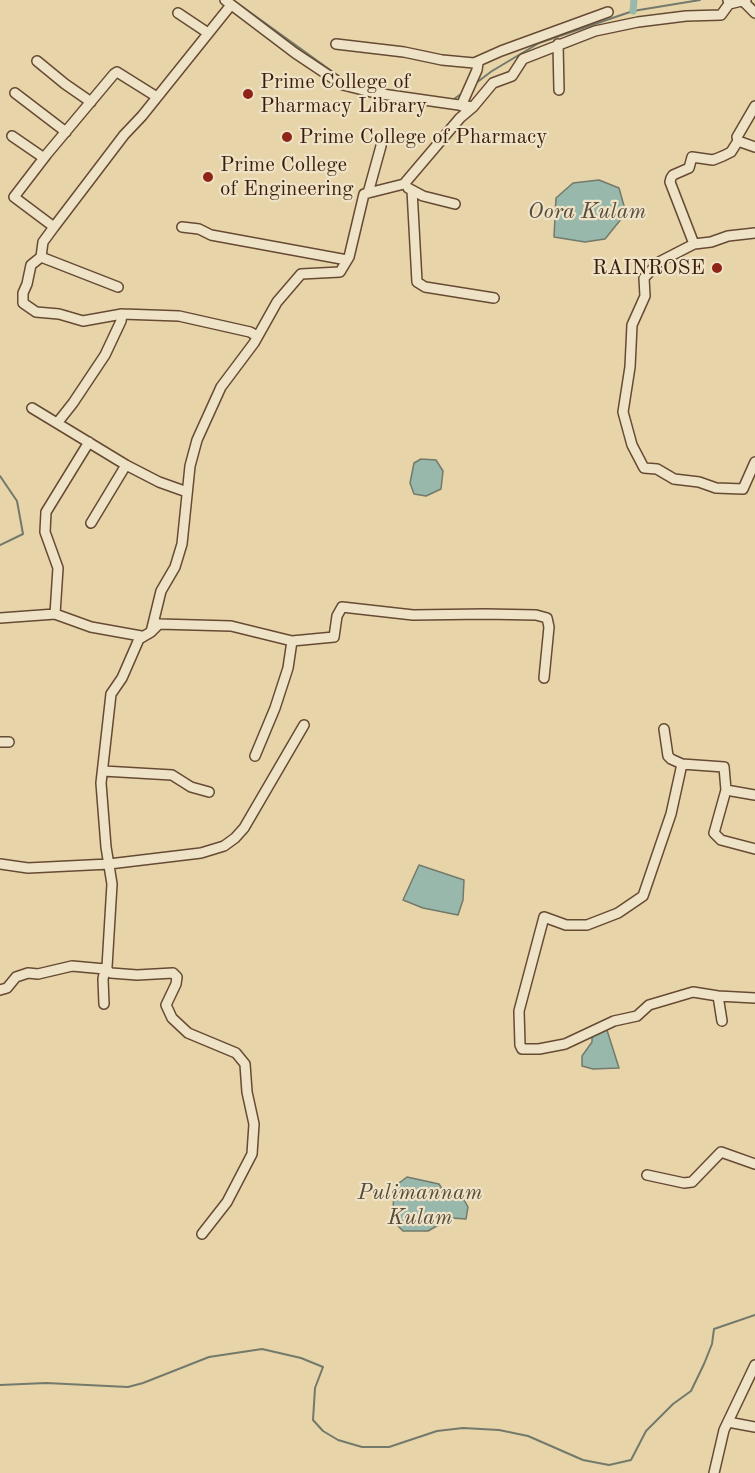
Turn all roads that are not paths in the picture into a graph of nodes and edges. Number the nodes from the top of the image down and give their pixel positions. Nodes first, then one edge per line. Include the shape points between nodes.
1 (744, 0) edge
2 (228, 2) edge
3 (728, 2) edge
4 (178, 13) dead end
5 (755, 13) edge
6 (595, 31) junction
7 (208, 33) junction
8 (336, 44) dead end
9 (558, 44) junction
10 (37, 60) dead end
11 (478, 63) junction
12 (559, 90) dead end
13 (15, 93) dead end
14 (157, 97) junction
15 (91, 102) junction
16 (461, 106) junction
17 (755, 106) edge
18 (473, 107) junction
19 (66, 132) junction
20 (12, 136) dead end
21 (738, 141) junction
22 (381, 146) dead end
23 (755, 147) edge
24 (44, 158) junction
25 (408, 188) junction
26 (368, 194) junction
27 (455, 204) dead end
28 (54, 226) junction
29 (182, 227) dead end
30 (755, 233) edge
31 (694, 244) junction
32 (41, 256) junction
33 (347, 260) junction
34 (118, 287) dead end
35 (494, 298) dead end
36 (122, 315) junction
37 (257, 336) junction
38 (32, 408) dead end
39 (58, 422) junction
40 (89, 442) junction
41 (755, 462) edge
42 (126, 465) junction
43 (187, 492) junction
44 (91, 523) dead end
45 (55, 614) junction
46 (0, 618) edge
47 (151, 632) junction
48 (139, 639) junction
49 (292, 641) junction
50 (544, 678) dead end
51 (304, 725) dead end
52 (664, 729) dead end
53 (255, 756) dead end
54 (681, 764) junction
55 (103, 771) junction
56 (726, 790) junction
57 (209, 792) dead end
58 (755, 795) edge
59 (755, 849) edge
60 (0, 864) edge
61 (109, 864) junction
62 (105, 969) junction
63 (0, 990) edge
64 (718, 996) junction
65 (755, 998) edge
66 (104, 1004) dead end
67 (722, 1021) dead end
68 (755, 1164) edge
69 (647, 1175) dead end
70 (202, 1234) dead end
71 (755, 1365) edge
72 (728, 1422) junction
73 (755, 1427) edge
74 (714, 1473) edge

1 - 3 street
1 - 5 street
2 - 7 street
2 - 16 street via 343,85
3 - 6 street via 721,15 638,21
4 - 7 street
6 - 9 street
6 - 11 street via 608,12
7 - 14 street
8 - 11 street
9 - 12 street
9 - 18 street via 523,59 512,76 493,83
10 - 15 street
11 - 16 street
13 - 19 street
14 - 15 street via 117,72
14 - 28 street
15 - 19 street
16 - 18 street
17 - 21 street
18 - 25 street via 460,118
19 - 24 street
20 - 24 street
21 - 23 street
21 - 31 street via 731,152 713,160 692,157 689,168 671,178
22 - 26 street
24 - 28 street via 14,197
25 - 26 street
25 - 27 street
25 - 35 street via 417,282 425,287
26 - 33 street via 364,194
28 - 32 street via 43,242
29 - 33 street
30 - 31 street
31 - 41 street via 659,262 644,278 645,296 632,325 623,412 632,445 644,468 716,488 743,489
32 - 34 street
32 - 36 street via 31,265 23,303 36,312 83,321
33 - 37 street via 340,272 301,274 277,302
36 - 37 street via 178,316
36 - 39 street via 105,355
37 - 43 street via 221,387 197,440
38 - 39 street
39 - 40 street
40 - 42 street
40 - 45 street via 46,512 45,532 58,568
42 - 43 street
42 - 44 street
43 - 47 street via 182,544 175,567 160,591
45 - 46 street
45 - 48 street via 91,627 141,636
47 - 48 street
47 - 49 street via 159,624 231,626
48 - 55 street via 111,694
49 - 50 street via 334,637 342,607 413,615 536,615 547,618 549,627
49 - 53 street via 288,668
51 - 61 street via 244,828 224,846 201,853
52 - 54 street via 668,756
54 - 56 street via 724,767
54 - 64 street via 671,814 643,896 618,913 587,925 566,925 544,917 519,1011 520,1045 539,1048 564,1044 614,1021 637,1016 649,1005 693,992
55 - 57 street via 172,775 190,787
55 - 61 street
56 - 58 street
56 - 59 street via 714,833 721,840
60 - 61 street via 28,868
61 - 62 street via 112,901
62 - 63 street via 72,966 28,973
62 - 66 street
62 - 70 street via 137,975 173,973 176,984 166,1005 172,1018 188,1033 236,1053 245,1064 254,1124 252,1154 228,1202
64 - 65 street
64 - 67 street
68 - 69 street via 721,1152 692,1182
71 - 72 street
72 - 73 street
72 - 74 street

